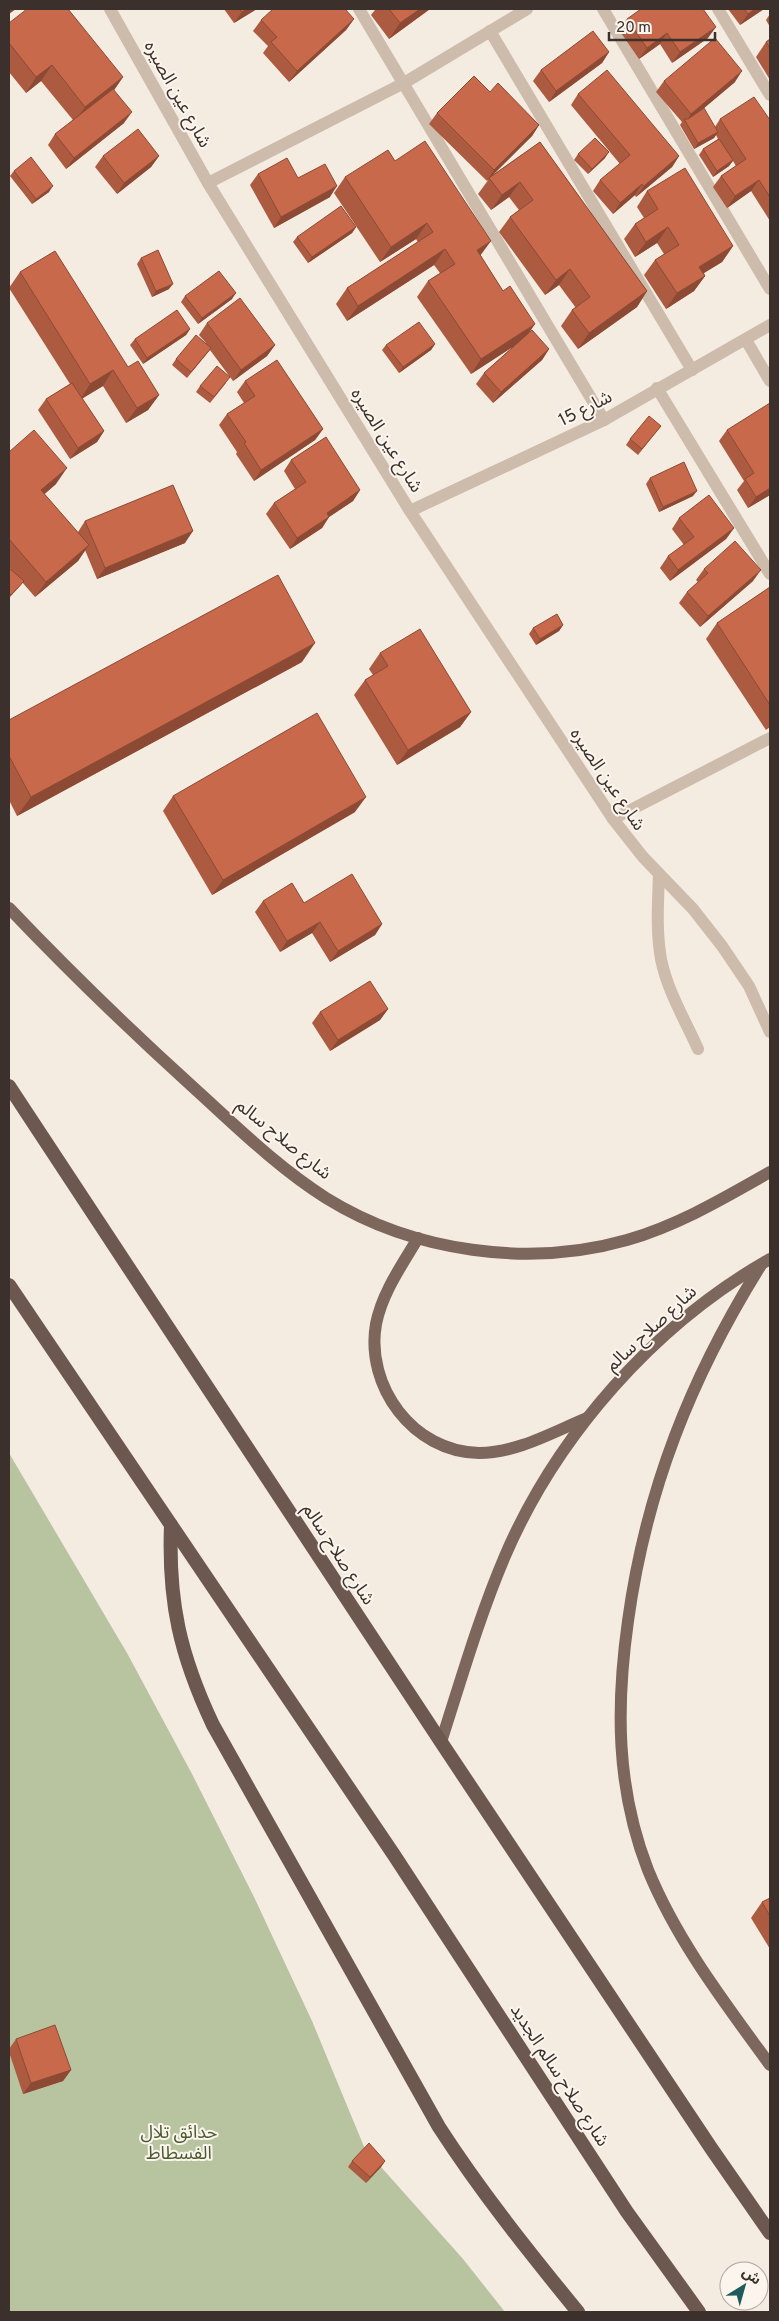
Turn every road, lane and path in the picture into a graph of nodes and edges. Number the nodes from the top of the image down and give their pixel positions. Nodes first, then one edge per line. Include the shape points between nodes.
1 (110, 9) edge
2 (359, 9) edge
3 (527, 9) edge
4 (603, 9) edge
5 (718, 9) edge
6 (490, 31) junction
7 (404, 83) junction
8 (770, 95) edge
9 (208, 183) junction
10 (770, 289) edge
11 (770, 325) edge
12 (746, 340) junction
13 (692, 370) junction
14 (770, 381) edge
15 (658, 388) junction
16 (604, 420) junction
17 (410, 512) junction
18 (770, 574) edge
19 (770, 738) edge
20 (613, 819) junction
21 (659, 874) junction
22 (9, 908) edge
23 (770, 1032) edge
24 (698, 1049) dead end
25 (9, 1086) edge
26 (770, 1172) edge
27 (418, 1238) junction
28 (765, 1262) edge
29 (9, 1285) edge
30 (587, 1418) junction
31 (170, 1525) junction
32 (441, 1742) junction
33 (770, 2065) edge
34 (770, 2233) edge
35 (578, 2312) edge
36 (699, 2312) edge

1 - 9 street, شارع عين الصيره
2 - 7 street
3 - 6 street
4 - 10 street
5 - 8 street
6 - 7 street
6 - 13 street
7 - 9 street
7 - 16 street
9 - 17 street, شارع عين الصيره
11 - 12 street, شارع 15
12 - 13 street, شارع 15
12 - 14 street
13 - 15 street, شارع 15
15 - 16 street, شارع 15
15 - 18 street
16 - 17 street, شارع 15
17 - 20 street, شارع عين الصيره
19 - 20 street
20 - 21 street, شارع عين الصيره
21 - 23 street, شارع عين الصيره via 693,908 722,946 749,986
21 - 24 street via 661,960 671,991
22 - 27 main road, شارع صلاح سالم via 73,975 163,1060 289,1172 327,1198 367,1219
25 - 32 highway, شارع صلاح سالم
26 - 27 main road, شارع صلاح سالم via 703,1210 665,1227 626,1240 586,1248 544,1253 499,1252
27 - 30 main road via 383,1301 376,1323 377,1369 385,1392 397,1411 413,1428 433,1441 478,1453 523,1445
28 - 30 main road, شارع صلاح سالم via 712,1297 667,1334
28 - 33 main road via 730,1314 703,1366 660,1474 633,1583 620,1686 620,1734 624,1782 634,1826 666,1910 689,1949
29 - 31 highway
30 - 32 main road, شارع صلاح سالم via 533,1500 506,1554 487,1601
31 - 35 highway via 173,1605 179,1634 195,1686 213,1725 439,2127 506,2224
31 - 36 highway, شارع صلاح سالم الجديد via 394,1855 627,2212
32 - 34 highway, شارع صلاح سالم

